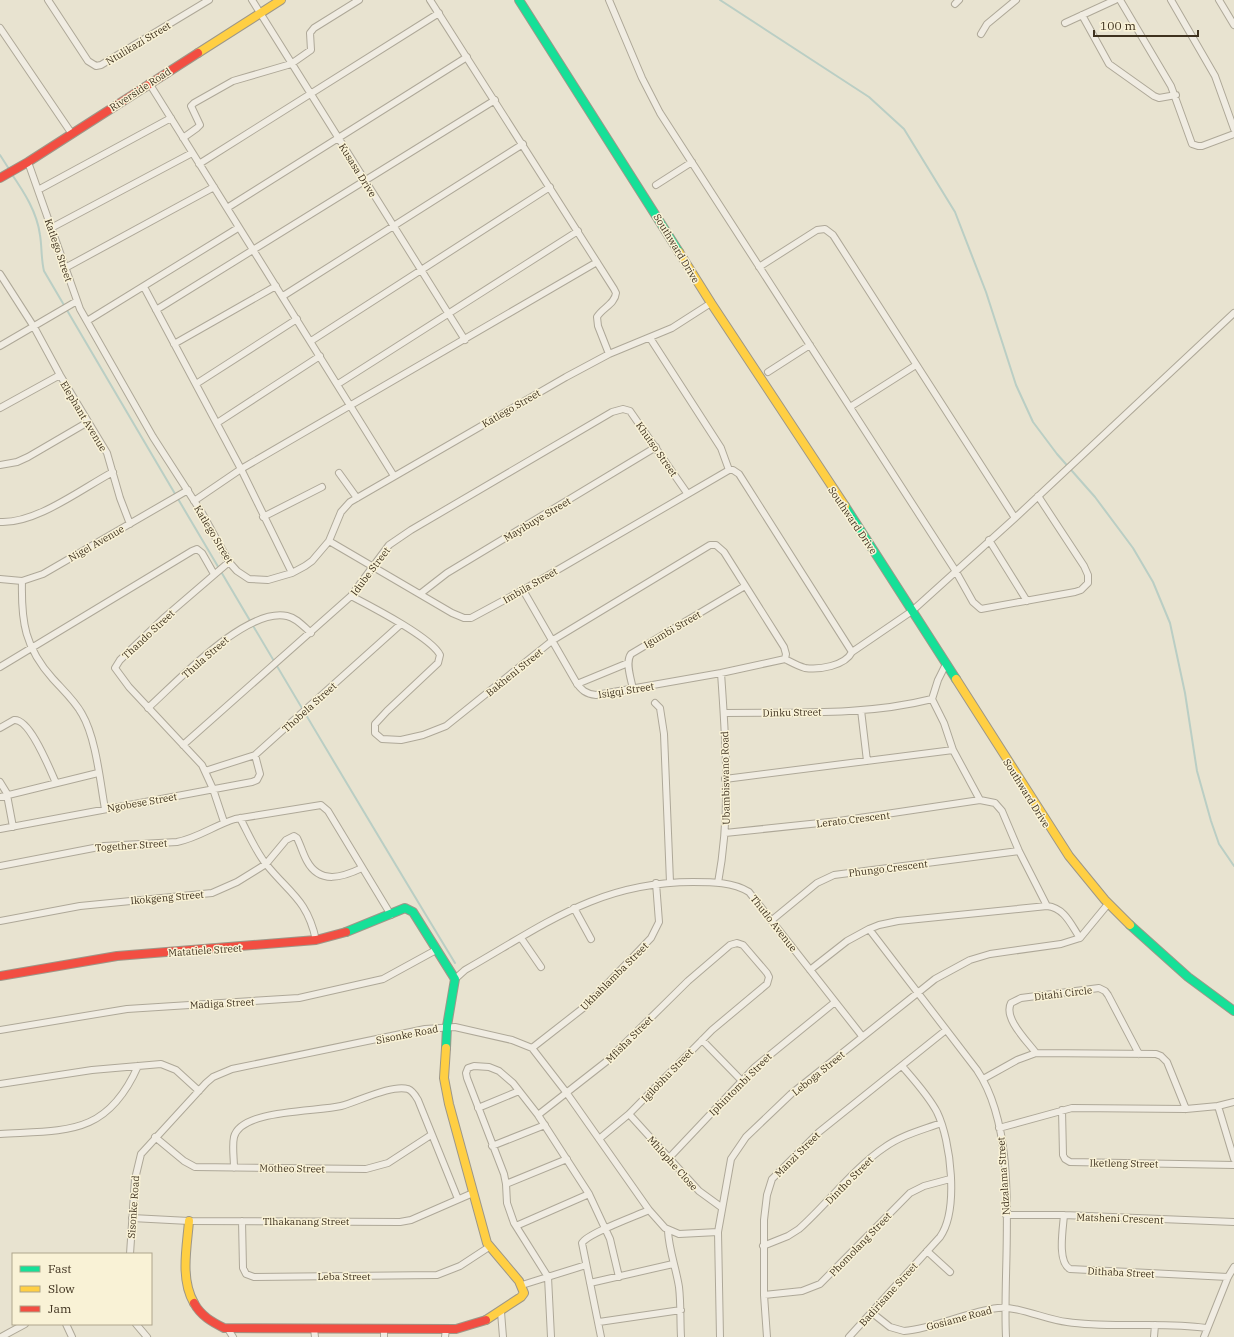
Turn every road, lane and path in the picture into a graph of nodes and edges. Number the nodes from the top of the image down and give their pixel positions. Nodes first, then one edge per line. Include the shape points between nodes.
1 (48, 0) edge
2 (208, 0) edge
3 (252, 0) edge
4 (281, 0) edge
5 (359, 0) edge
6 (430, 0) edge
7 (519, 0) edge
8 (609, 0) edge
9 (1016, 0) edge
10 (1115, 0) edge
11 (1120, 0) edge
12 (1171, 0) edge
13 (1219, 0) edge
14 (260, 13) junction
15 (439, 13) junction
16 (1082, 15) junction
17 (1065, 23) dead end
18 (1234, 25) edge
19 (0, 28) edge
20 (981, 34) dead end
21 (467, 57) junction
22 (291, 64) junction
23 (149, 83) junction
24 (310, 93) junction
25 (1176, 95) junction
26 (495, 100) junction
27 (171, 118) junction
28 (1234, 129) edge
29 (72, 134) junction
30 (1234, 134) edge
31 (183, 138) junction
32 (338, 138) junction
33 (523, 144) junction
34 (192, 153) junction
35 (28, 162) junction
36 (692, 162) junction
37 (199, 164) junction
38 (0, 178) edge
39 (365, 181) junction
40 (656, 185) dead end
41 (214, 187) junction
42 (550, 187) junction
43 (38, 190) junction
44 (227, 208) junction
45 (394, 226) junction
46 (51, 228) junction
47 (238, 228) junction
48 (578, 231) junction
49 (252, 252) junction
50 (596, 262) junction
51 (759, 267) junction
52 (65, 268) junction
53 (422, 270) junction
54 (0, 274) edge
55 (276, 286) junction
56 (144, 287) junction
57 (282, 296) junction
58 (77, 301) junction
59 (710, 304) junction
60 (156, 310) junction
61 (449, 313) junction
62 (1234, 313) edge
63 (297, 319) junction
64 (87, 322) junction
65 (34, 327) junction
66 (650, 338) junction
67 (466, 340) junction
68 (310, 341) junction
69 (174, 344) junction
70 (810, 345) junction
71 (0, 346) edge
72 (609, 354) junction
73 (320, 356) junction
74 (916, 364) junction
75 (768, 372) dead end
76 (60, 375) junction
77 (196, 384) junction
78 (338, 384) junction
79 (351, 406) junction
80 (850, 406) junction
81 (0, 408) edge
82 (623, 409) joint
83 (88, 422) junction
84 (217, 423) junction
85 (656, 447) junction
86 (0, 465) edge
87 (241, 469) junction
88 (729, 470) junction
89 (113, 472) junction
90 (339, 473) dead end
91 (394, 476) junction
92 (322, 487) dead end
93 (188, 490) junction
94 (687, 493) junction
95 (1038, 496) junction
96 (356, 498) junction
97 (194, 501) junction
98 (264, 518) junction
99 (1015, 518) junction
100 (0, 522) edge
101 (130, 524) junction
102 (989, 540) junction
103 (329, 541) junction
104 (229, 562) junction
105 (373, 567) junction
106 (956, 570) junction
107 (292, 573) junction
108 (214, 574) junction
109 (0, 579) edge
110 (22, 581) junction
111 (745, 586) junction
112 (523, 590) junction
113 (420, 594) junction
114 (351, 596) junction
115 (1027, 601) junction
116 (912, 611) junction
117 (401, 624) junction
118 (311, 633) junction
119 (553, 640) junction
120 (31, 649) junction
121 (852, 652) junction
122 (785, 659) junction
123 (628, 663) junction
124 (946, 664) junction
125 (0, 667) edge
126 (721, 673) junction
127 (578, 684) junction
128 (633, 689) junction
129 (932, 699) junction
130 (656, 703) dead end
131 (148, 708) junction
132 (861, 710) junction
133 (724, 714) junction
134 (0, 728) edge
135 (184, 745) junction
136 (954, 750) junction
137 (255, 755) junction
138 (867, 761) junction
139 (205, 771) junction
140 (98, 773) junction
141 (725, 779) junction
142 (0, 782) edge
143 (56, 783) junction
144 (214, 788) junction
145 (7, 795) junction
146 (0, 797) edge
147 (980, 800) junction
148 (105, 808) junction
149 (240, 818) junction
150 (224, 822) junction
151 (13, 827) junction
152 (0, 829) edge
153 (725, 833) junction
154 (1019, 851) junction
155 (266, 864) junction
156 (0, 866) edge
157 (362, 868) junction
158 (670, 882) junction
159 (656, 883) junction
160 (718, 883) junction
161 (1108, 904) junction
162 (1047, 906) junction
163 (574, 908) junction
164 (391, 915) junction
165 (772, 920) junction
166 (0, 921) edge
167 (869, 928) junction
168 (521, 938) junction
169 (1080, 938) junction
170 (592, 939) dead end
171 (316, 940) junction
172 (436, 950) junction
173 (541, 967) dead end
174 (810, 970) junction
175 (0, 976) edge
176 (455, 979) junction
177 (916, 992) junction
178 (835, 1002) junction
179 (1230, 1009) edge
180 (735, 1011) joint
181 (447, 1026) junction
182 (0, 1030) edge
183 (946, 1030) junction
184 (862, 1036) junction
185 (702, 1040) junction
186 (532, 1048) junction
187 (1036, 1053) junction
188 (1139, 1054) junction
189 (138, 1066) junction
190 (902, 1066) junction
191 (983, 1079) junction
192 (741, 1080) junction
193 (0, 1084) edge
194 (198, 1091) junction
195 (519, 1091) junction
196 (566, 1092) junction
197 (1234, 1102) edge
198 (1218, 1106) junction
199 (478, 1108) junction
200 (1186, 1108) junction
201 (1062, 1110) junction
202 (629, 1114) junction
203 (538, 1115) junction
204 (941, 1123) junction
205 (545, 1125) junction
206 (999, 1128) junction
207 (0, 1134) edge
208 (431, 1134) junction
209 (155, 1137) junction
210 (600, 1139) junction
211 (492, 1146) junction
212 (669, 1158) junction
213 (567, 1159) junction
214 (1234, 1159) edge
215 (1234, 1165) edge
216 (234, 1168) junction
217 (950, 1179) junction
218 (506, 1184) junction
219 (473, 1193) junction
220 (589, 1194) junction
221 (458, 1199) junction
222 (721, 1207) junction
223 (649, 1210) junction
224 (1006, 1215) junction
225 (1064, 1215) junction
226 (132, 1218) junction
227 (189, 1221) junction
228 (242, 1221) junction
229 (1234, 1222) edge
230 (516, 1226) junction
231 (605, 1229) junction
232 (668, 1231) junction
233 (718, 1232) junction
234 (763, 1246) junction
235 (489, 1247) junction
236 (927, 1251) junction
237 (130, 1253) edge
238 (673, 1264) junction
239 (586, 1266) junction
240 (1234, 1267) edge
241 (950, 1272) dead end
242 (548, 1276) junction
243 (619, 1277) junction
244 (1228, 1277) junction
245 (590, 1283) junction
246 (522, 1285) junction
247 (764, 1295) junction
248 (1004, 1308) junction
249 (682, 1310) junction
250 (501, 1312) junction
251 (871, 1312) junction
252 (599, 1322) junction
253 (23, 1325) edge
254 (66, 1325) edge
255 (137, 1325) edge
256 (1155, 1325) junction
257 (1206, 1328) junction
258 (228, 1329) junction
259 (315, 1333) edge
260 (384, 1333) edge
261 (445, 1333) edge
262 (1, 1337) edge
263 (72, 1337) edge
264 (147, 1337) edge
265 (233, 1337) edge
266 (503, 1337) edge
267 (551, 1337) edge
268 (602, 1337) edge
269 (681, 1337) edge
270 (720, 1337) edge
271 (767, 1337) edge
272 (849, 1337) edge
273 (1006, 1337) edge
274 (1154, 1337) edge
275 (1204, 1337) edge

1 - 2 street, Ntulikazi Street via 88,61 96,66
3 - 14 street, Kusasa Drive
4 - 14 street, Riverside Road
5 - 22 street via 314,28 310,34 311,50
6 - 15 street
7 - 59 street, Southward Drive via 644,194
8 - 36 street via 660,113
9 - 20 street via 987,24
10 - 16 street
11 - 25 street
12 - 28 street via 1215,76
13 - 18 street
14 - 22 street, Kusasa Drive
14 - 23 street, Riverside Road
15 - 21 street
15 - 24 street
16 - 17 street
16 - 25 street via 1113,69 1154,96 1159,98
19 - 29 street
21 - 26 street
21 - 32 street
22 - 24 street, Kusasa Drive
22 - 31 street via 233,82 194,103 191,106 192,110 200,125
23 - 27 street
23 - 29 street, Riverside Road
24 - 32 street, Kusasa Drive
24 - 37 street
25 - 30 street via 1194,145 1202,146
26 - 33 street
26 - 39 street
27 - 31 street
27 - 43 street
29 - 35 street, Riverside Road
31 - 34 street
32 - 39 street, Kusasa Drive
32 - 44 street
33 - 42 street
33 - 45 street
34 - 37 street
34 - 46 street
35 - 38 street, Riverside Road
35 - 43 street, Katlego Street
36 - 40 street
36 - 51 street
37 - 41 street
39 - 45 street, Kusasa Drive
39 - 49 street
41 - 44 street
41 - 52 street
42 - 48 street
42 - 53 street
43 - 46 street, Katlego Street
44 - 47 street
45 - 53 street, Kusasa Drive
45 - 57 street
46 - 52 street, Katlego Street
47 - 49 street
47 - 56 street
48 - 50 street
48 - 61 street
49 - 55 street
49 - 60 street
50 - 67 street
50 - 72 street via 616,293 614,300 597,317
51 - 70 street
51 - 74 street via 817,230 829,232
52 - 58 street, Katlego Street
53 - 61 street, Kusasa Drive
53 - 68 street
54 - 65 street, Elephant Avenue
55 - 57 street
55 - 69 street
56 - 60 street
56 - 64 street
57 - 63 street
58 - 64 street, Katlego Street
58 - 65 street
59 - 66 street, Katlego Street via 672,328
59 - 116 street, Southward Drive
60 - 69 street
61 - 67 street, Kusasa Drive
61 - 78 street
62 - 95 street
63 - 68 street
63 - 77 street
64 - 93 street, Katlego Street via 153,437
65 - 71 street
65 - 76 street, Elephant Avenue
66 - 72 street, Katlego Street
66 - 88 street via 721,448
67 - 79 street
68 - 73 street
69 - 77 street
70 - 75 street
70 - 80 street
72 - 91 street, Katlego Street
73 - 78 street
73 - 84 street
74 - 80 street
74 - 99 street
76 - 81 street
76 - 83 street, Elephant Avenue
77 - 84 street
78 - 79 street
79 - 87 street
79 - 91 street
80 - 106 street
82 - 85 street, Khutso Street via 630,412
82 - 105 street, Idube Street via 612,412 398,538 389,545
83 - 86 street via 28,457
83 - 89 street, Elephant Avenue via 107,453
84 - 87 street
85 - 94 street, Khutso Street
85 - 113 street, Mayibuye Street via 447,573
87 - 97 street
87 - 98 street
88 - 94 street, Imbila Street
88 - 121 street via 739,474
89 - 100 street via 34,516 10,523
89 - 101 street, Elephant Avenue
90 - 96 street
91 - 96 street, Katlego Street
92 - 98 street
93 - 97 street, Katlego Street
93 - 101 street, Nigel Avenue
94 - 112 street, Imbila Street
95 - 99 street
95 - 115 street via 1084,566 1089,580 1085,587 1075,592
96 - 103 street, Katlego Street via 344,506
97 - 104 street, Katlego Street
98 - 107 street
99 - 102 street
101 - 110 street, Nigel Avenue via 43,574
102 - 106 street
102 - 115 street
103 - 105 street, Imbila Street
103 - 107 street, Katlego Street via 312,561
104 - 107 street, Katlego Street via 249,579 273,579
104 - 108 street, Thando Street
105 - 113 street, Imbila Street
105 - 114 street, Idube Street
106 - 115 street via 973,602 981,609
106 - 116 street
108 - 120 street via 202,553 192,551
108 - 131 street, Thando Street via 116,664 116,671
109 - 110 street, Nigel Avenue
110 - 120 street via 22,616
111 - 119 street, Bakheni Street via 724,552 716,545 710,545
111 - 122 street, Bakheni Street via 784,647
111 - 123 street, Igumbi Street via 635,650 628,657
112 - 113 street, Imbila Street via 471,618 452,613
112 - 119 street, Isigqi Street
114 - 117 street, Bakheni Street
114 - 118 street, Idube Street
116 - 121 street
116 - 124 street, Southward Drive
117 - 119 street, Bakheni Street via 434,646 440,654 440,659 375,724 375,733 382,739 410,739 446,726
117 - 137 street, Thobela Street
118 - 131 street, Thula Street via 295,618 282,615 246,626 219,643
118 - 135 street, Idube Street
119 - 127 street, Isigqi Street
120 - 125 street
120 - 140 street via 41,665 82,713
121 - 122 street via 844,661 816,668 803,667
122 - 126 street, Isigqi Street
123 - 127 street
123 - 128 street
124 - 129 street
124 - 161 street, Southward Drive via 1055,836 1082,874
126 - 128 street, Isigqi Street
126 - 133 street, Ubambiswano Road
127 - 128 street, Isigqi Street via 584,691 596,695
129 - 132 street, Dinku Street via 905,706
129 - 136 street
130 - 158 street via 660,708 664,734
131 - 135 street, Thando Street
132 - 133 street, Dinku Street
132 - 138 street
133 - 141 street, Ubambiswano Road
134 - 143 street via 14,720 22,723 40,747
135 - 139 street, Thando Street
136 - 138 street
136 - 147 street
137 - 139 street, Thobela Street
137 - 144 street, Ngobese Street via 260,774 257,780
138 - 141 street
139 - 144 street, Thando Street
140 - 143 street
140 - 148 street
141 - 153 street, Ubambiswano Road
142 - 145 street
143 - 145 street
144 - 148 street, Ngobese Street
144 - 150 street
145 - 146 street
145 - 151 street
147 - 153 street, Lerato Crescent via 839,821
147 - 154 street via 990,801 999,806
148 - 151 street, Ngobese Street
149 - 150 street, Together Street
149 - 155 street
149 - 157 street, Together Street via 321,805 328,811
150 - 156 street, Together Street via 177,842 104,846
151 - 152 street, Ngobese Street
153 - 160 street, Ubambiswano Road
154 - 162 street
154 - 165 street, Phungo Crescent via 834,875 817,883
155 - 157 street, Ikokgeng Street via 286,840 294,836 308,863 322,875 329,878 341,877
155 - 166 street, Ikokgeng Street via 237,882 212,893 80,906
155 - 171 street via 304,906
157 - 164 street
158 - 159 street, Thutlo Avenue
158 - 160 street, Thutlo Avenue
159 - 163 street, Thutlo Avenue via 605,895
159 - 186 street, Ukhahlamba Street via 659,922 651,938 587,1005
160 - 165 street, Thutlo Avenue via 749,892
161 - 169 street
161 - 179 street, Southward Drive via 1163,956
162 - 167 street via 898,922
162 - 169 street via 1059,909
163 - 168 street, Thutlo Avenue
163 - 170 street
164 - 171 street, Matatiele Street via 342,934
164 - 172 street, Matatiele Street via 405,908 413,912
165 - 174 street, Thutlo Avenue
167 - 174 street
167 - 177 street
168 - 173 street
168 - 176 street, Thutlo Avenue via 465,970
169 - 177 street, Leboga Street via 1061,944 990,954 970,960 952,968
171 - 175 street, Matatiele Street via 118,956
172 - 176 street
172 - 182 street, Madiga Street via 384,979 299,998 127,1009
174 - 178 street, Thutlo Avenue
176 - 181 street
177 - 183 street, Ndzalama Street
177 - 184 street, Leboga Street
178 - 184 street, Thutlo Avenue
178 - 192 street, Iphintombi Street via 774,1050
180 - 185 street, Igilobhu Street
180 - 196 street, Mfisha Street via 769,981 765,970 737,943 730,945 688,981 607,1061
181 - 186 street, Sisonke Road via 512,1040
181 - 194 street, Sisonke Road via 232,1068 213,1077
181 - 219 street via 444,1078
183 - 190 street, Manzi Street
183 - 191 street, Ndzalama Street
184 - 222 street, Leboga Street via 791,1094 737,1148 729,1165
185 - 192 street
185 - 202 street, Igilobhu Street
186 - 196 street
187 - 188 street
187 - 188 street, Ditahi Circle via 1010,1018 1008,1010 1011,1002 1020,998 1099,988 1108,995
187 - 191 street via 1017,1060
188 - 200 street via 1156,1054 1164,1058
189 - 193 street via 85,1070
189 - 194 street via 170,1066
189 - 207 street via 120,1098 94,1120 74,1129
190 - 204 street, Badirisane Street via 931,1102
190 - 234 street, Manzi Street via 819,1132 772,1179 767,1195
191 - 206 street, Ndzalama Street
192 - 212 street, Iphintombi Street
194 - 209 street, Sisonke Road
195 - 199 street
195 - 199 street via 499,1071 484,1066 471,1067 466,1075
195 - 203 street
196 - 203 street, Mfisha Street
196 - 210 street
197 - 198 street
198 - 200 street
198 - 214 street
199 - 211 street
200 - 201 street via 1082,1107
201 - 206 street
201 - 215 street, Iketleng Street via 1064,1159 1070,1162
202 - 210 street, Igilobhu Street
202 - 212 street, Mhlophe Close
203 - 205 street
204 - 217 street, Badirisane Street via 948,1153
204 - 234 street, Dintho Street via 886,1146 866,1162 799,1229
205 - 211 street
205 - 213 street
206 - 224 street, Ndzalama Street via 1004,1161
208 - 216 street, Motheo Street via 388,1163 366,1169
208 - 216 street via 415,1095 408,1089 396,1089 339,1106 252,1120 240,1128 234,1137
208 - 221 street
209 - 216 street, Motheo Street via 195,1167
209 - 226 street, Sisonke Road via 138,1161
210 - 223 street
211 - 218 street
212 - 222 street, Mhlophe Close via 699,1191
213 - 218 street
213 - 220 street
217 - 236 street, Badirisane Street via 947,1222 940,1237
217 - 247 street, Phomolang Street via 910,1193 820,1284 802,1292
218 - 230 street via 507,1203
219 - 221 street, Tlhakanang Street
219 - 235 street
220 - 230 street
220 - 231 street
221 - 228 street, Tlhakanang Street via 412,1220 400,1222
222 - 233 street, Leboga Street
223 - 231 street
223 - 232 street
224 - 225 street, Matsheni Crescent
224 - 248 street, Ndzalama Street
225 - 229 street, Matsheni Crescent
225 - 244 street, Dithaba Street via 1062,1259 1070,1270
226 - 227 street, Tlhakanang Street
226 - 237 street, Sisonke Road
227 - 228 street, Tlhakanang Street
227 - 258 street via 185,1272 187,1294 211,1323
228 - 235 street, Leba Street via 243,1268 246,1274 254,1277 437,1275 460,1266
230 - 242 street
231 - 239 street via 583,1241
231 - 243 street via 614,1251
232 - 233 street via 679,1234
232 - 238 street
233 - 270 street, Leboga Street
234 - 247 street, Manzi Street
235 - 246 street
236 - 241 street
236 - 251 street, Badirisane Street
238 - 243 street
238 - 249 street
239 - 242 street
239 - 245 street
240 - 244 street
242 - 246 street
242 - 267 street
243 - 245 street
244 - 257 street
245 - 252 street
246 - 250 street via 524,1293 518,1301
247 - 271 street, Manzi Street
248 - 251 street, Gosiame Road via 904,1331 890,1327
248 - 256 street via 1065,1322
248 - 273 street, Ndzalama Street
249 - 252 street
249 - 269 street
250 - 261 street via 471,1326
250 - 266 street
251 - 272 street, Badirisane Street
252 - 268 street
253 - 262 street
254 - 263 street
255 - 264 street
256 - 257 street
256 - 274 street
257 - 275 street
258 - 259 street
258 - 265 street
259 - 260 street
260 - 261 street

